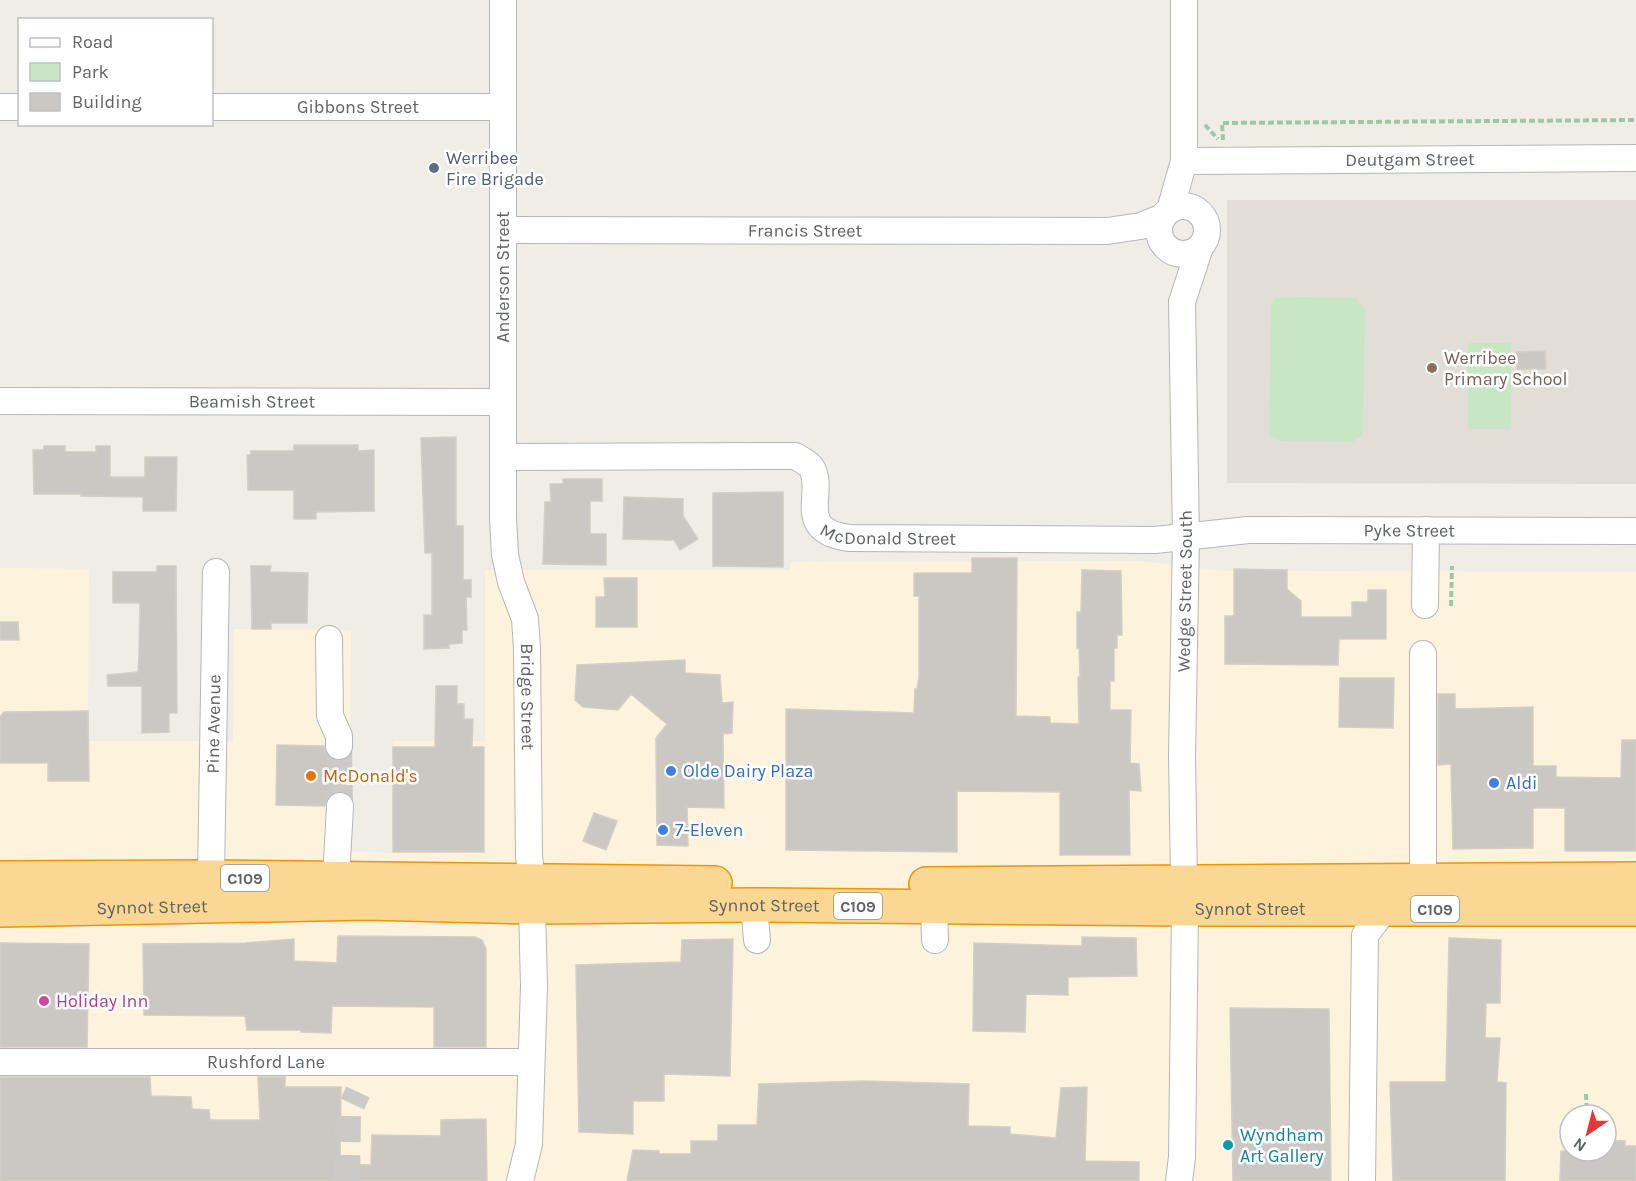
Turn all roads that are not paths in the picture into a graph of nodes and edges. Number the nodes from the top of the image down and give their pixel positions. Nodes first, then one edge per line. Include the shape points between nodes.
1 (503, 0) edge
2 (1184, 0) edge
3 (0, 107) edge
4 (18, 107) edge
5 (213, 107) edge
6 (502, 107) junction
7 (1636, 159) edge
8 (1184, 161) junction
9 (1197, 212) junction
10 (1166, 214) junction
11 (503, 230) junction
12 (1107, 231) junction
13 (1167, 247) junction
14 (1200, 247) junction
15 (1182, 302) junction
16 (0, 401) edge
17 (502, 402) junction
18 (504, 457) junction
19 (503, 518) joint
20 (1426, 530) junction
21 (1636, 531) edge
22 (1186, 537) junction
23 (216, 572) dead end
24 (1425, 605) dead end
25 (330, 639) dead end
26 (1424, 654) dead end
27 (339, 741) tunnel mouth
28 (340, 806) tunnel mouth
29 (0, 878) edge
30 (336, 879) junction
31 (1636, 879) edge
32 (216, 891) junction
33 (73, 893) junction
34 (532, 894) junction
35 (754, 894) junction
36 (933, 895) junction
37 (1185, 895) junction
38 (1425, 895) junction
39 (1385, 909) junction
40 (1636, 909) edge
41 (0, 910) edge
42 (757, 939) dead end
43 (935, 940) dead end
44 (0, 1062) edge
45 (531, 1062) junction
46 (529, 1144) junction
47 (1182, 1173) edge
48 (520, 1181) edge
49 (538, 1181) edge
50 (1362, 1181) edge

1 - 6 street, Anderson Street
2 - 8 street
3 - 4 street
5 - 6 street, Gibbons Street
6 - 11 street, Anderson Street
7 - 8 street, Deutgam Street
8 - 9 street
8 - 10 street
9 - 10 street via 1183,207
9 - 14 street via 1206,229
10 - 12 street, Francis Street via 1141,226
10 - 13 street via 1159,227
11 - 12 street, Francis Street
11 - 17 street, Anderson Street
12 - 13 street, Francis Street via 1149,238
13 - 14 street via 1186,254
13 - 15 street, Wedge Street South
14 - 15 street, Wedge Street South
15 - 22 street, Wedge Street South
16 - 17 street, Beamish Street
17 - 18 street, Anderson Street
18 - 19 street, Anderson Street
18 - 22 street, McDonald Street via 795,456 812,468 818,522 839,536 850,538
19 - 34 street, Bridge Street via 505,555 525,619
20 - 21 street, Pyke Street
20 - 22 street, Pyke Street via 1248,530
20 - 24 street
22 - 37 street, Wedge Street South via 1182,756
23 - 32 street, Pine Avenue
25 - 27 street via 330,716
26 - 38 street
28 - 30 street
29 - 33 highway, Synnot Street / C109
30 - 32 highway, Synnot Street / C109
30 - 34 highway, Synnot Street / C109
31 - 38 highway, Synnot Street / C109
32 - 33 highway, Synnot Street / C109
32 - 34 highway, Synnot Street / C109 via 367,903
33 - 41 highway, Synnot Street / C109
34 - 35 highway, Synnot Street / C109
34 - 45 street, Bridge Street
35 - 36 highway, Synnot Street / C109
35 - 42 street
36 - 37 highway, Synnot Street / C109
36 - 43 street
37 - 38 highway, Synnot Street / C109
37 - 39 highway, Synnot Street / C109
37 - 47 street, Wedge Street South
38 - 39 highway, Synnot Street / C109
38 - 40 highway, Synnot Street / C109
39 - 50 street via 1365,935
44 - 45 street, Rushford Lane
45 - 46 street, Bridge Street
46 - 48 street, Bridge Street
46 - 49 street, Bridge Street

